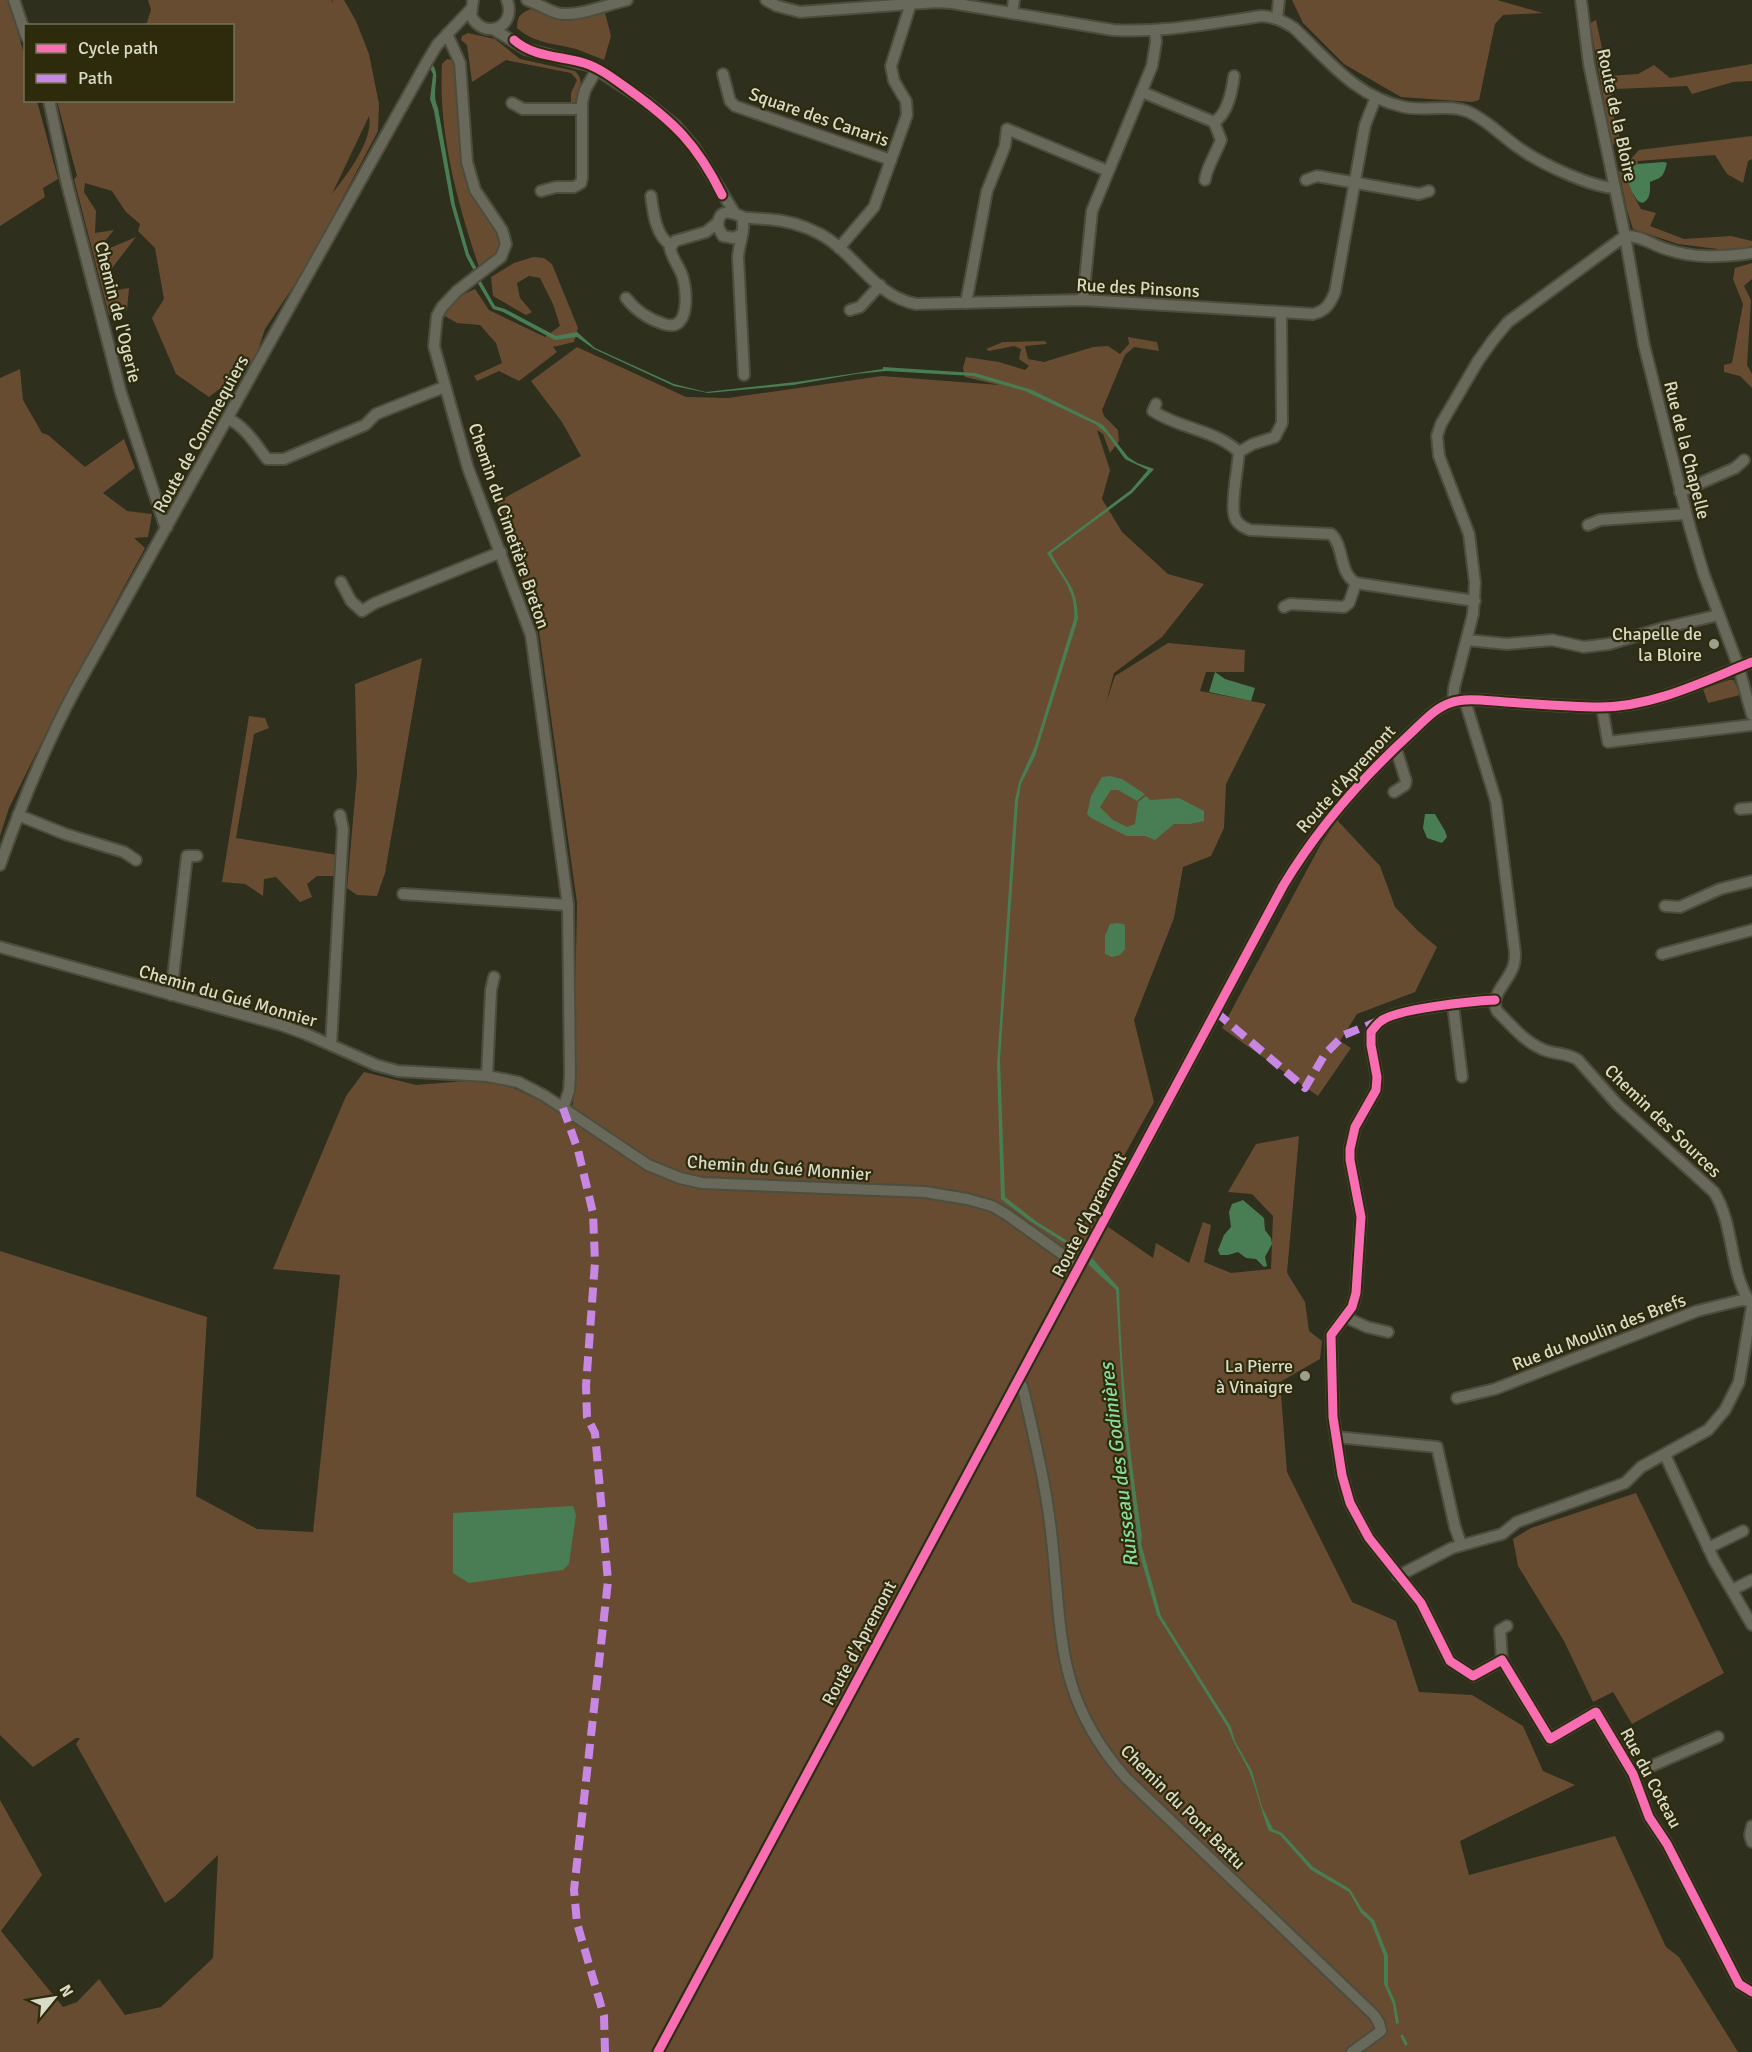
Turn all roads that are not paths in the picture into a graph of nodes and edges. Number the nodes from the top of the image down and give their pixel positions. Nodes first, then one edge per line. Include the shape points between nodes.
1 (14, 0) edge
2 (507, 0) edge
3 (627, 0) edge
4 (766, 0) edge
5 (1014, 0) edge
6 (1279, 0) edge
7 (1581, 0) edge
8 (528, 1) edge
9 (911, 2) edge
10 (471, 5) edge
11 (1012, 12) junction
12 (508, 17) junction
13 (1276, 18) junction
14 (478, 25) junction
15 (493, 29) junction
16 (24, 30) edge
17 (1155, 31) junction
18 (450, 32) junction
19 (514, 40) junction
20 (597, 69) junction
21 (723, 74) dead end
22 (1234, 76) dead end
23 (1142, 92) junction
24 (1376, 97) junction
25 (49, 102) edge
26 (512, 103) dead end
27 (582, 109) junction
28 (1214, 122) junction
29 (891, 160) junction
30 (1108, 171) junction
31 (1205, 180) dead end
32 (1306, 180) dead end
33 (1354, 183) junction
34 (1615, 188) junction
35 (541, 191) dead end
36 (1429, 191) dead end
37 (651, 196) dead end
38 (731, 225) junction
39 (1625, 236) junction
40 (671, 244) junction
41 (839, 248) junction
42 (1752, 253) edge
43 (880, 285) junction
44 (626, 298) dead end
45 (1083, 300) junction
46 (966, 303) junction
47 (850, 310) dead end
48 (1281, 312) junction
49 (744, 375) dead end
50 (444, 387) junction
51 (1156, 404) dead end
52 (228, 419) junction
53 (1239, 452) junction
54 (1743, 460) dead end
55 (1680, 492) junction
56 (1686, 514) junction
57 (1588, 525) dead end
58 (167, 527) junction
59 (501, 552) junction
60 (341, 582) dead end
61 (1356, 584) junction
62 (1475, 601) junction
63 (1284, 607) dead end
64 (1719, 615) junction
65 (1467, 640) junction
66 (1752, 662) edge
67 (1738, 667) junction
68 (1465, 701) junction
69 (1453, 702) junction
70 (1602, 707) junction
71 (1752, 715) edge
72 (1752, 725) edge
73 (1394, 749) junction
74 (1394, 792) dead end
75 (18, 815) junction
76 (340, 815) dead end
77 (198, 856) dead end
78 (136, 860) dead end
79 (0, 865) edge
80 (1752, 881) edge
81 (403, 894) dead end
82 (568, 905) junction
83 (1665, 906) dead end
84 (1752, 930) edge
85 (0, 946) edge
86 (1662, 954) dead end
87 (494, 976) dead end
88 (171, 995) junction
89 (1495, 1000) junction
90 (1452, 1005) junction
91 (332, 1045) junction
92 (487, 1076) junction
93 (1462, 1077) dead end
94 (563, 1108) junction
95 (1080, 1267) junction
96 (1751, 1302) edge
97 (1346, 1317) junction
98 (1388, 1332) dead end
99 (1017, 1383) junction
100 (1457, 1398) dead end
101 (1336, 1437) junction
102 (1665, 1455) junction
103 (1743, 1531) dead end
104 (1461, 1544) junction
105 (1708, 1548) junction
106 (1398, 1576) junction
107 (1752, 1580) edge
108 (1732, 1590) junction
109 (1752, 1625) edge
110 (1508, 1626) dead end
111 (1502, 1660) junction
112 (1718, 1737) dead end
113 (1633, 1774) junction
114 (1752, 1826) edge
115 (1752, 1842) edge
116 (1752, 1992) edge
117 (658, 2052) edge
118 (1352, 2052) edge

1 - 16 street
2 - 12 street
3 - 8 street via 567,15
4 - 9 street via 800,12
5 - 11 street
6 - 13 street
7 - 34 street, Route de la Bloire via 1589,64
8 - 12 street
9 - 11 street via 952,3
9 - 29 street via 891,66 908,108
10 - 14 street via 471,16
10 - 18 street, Route de Commequiers
11 - 17 street via 1113,30
12 - 15 street
12 - 19 street
13 - 17 street via 1262,16
13 - 24 street via 1294,28 1350,82
14 - 15 street
14 - 18 street
15 - 19 street
17 - 23 street via 1152,66
18 - 50 street, Chemin du Cimetière Breton via 460,63 467,162 476,190 502,230 506,244 501,257 449,298 437,316 434,346
18 - 52 street, Route de Commequiers via 423,69
19 - 20 street via 532,51
20 - 27 street via 585,90
20 - 38 street via 676,126 703,159 722,195
21 - 29 street, Square des Canaris via 735,106
22 - 28 street via 1221,117
23 - 28 street
23 - 30 street
24 - 33 street, Rue des Pinsons via 1365,125
24 - 34 street via 1404,107 1463,110 1482,119 1530,155 1579,178
25 - 58 street, Chemin de l'Ogerie via 121,393
26 - 27 street via 523,109
27 - 35 street via 581,183
28 - 31 street via 1221,140
29 - 41 street via 874,207
30 - 45 street via 1092,211
30 - 46 street via 1007,129 1005,146 987,191
32 - 33 street via 1317,176
33 - 36 street via 1419,194
33 - 48 street, Rue des Pinsons via 1331,302 1313,314
34 - 39 street, Route de la Bloire
37 - 40 street via 662,236
38 - 40 street
38 - 41 street, Rue des Pinsons via 756,219 795,223
38 - 49 street via 738,257
39 - 42 street via 1703,256
39 - 55 street, Rue de la Chapelle via 1644,345
39 - 62 street via 1508,322 1483,354 1441,424 1436,446 1469,534
40 - 44 street via 684,283 682,320 665,325 640,313
41 - 43 street, Rue des Pinsons
43 - 46 street, Rue des Pinsons via 916,304
43 - 47 street via 860,307
45 - 46 street, Rue des Pinsons
45 - 48 street, Rue des Pinsons
48 - 53 street via 1282,423 1275,437
50 - 52 street via 276,461 267,459 248,435
50 - 59 street, Chemin du Cimetière Breton via 468,468
51 - 53 street via 1153,411 1167,420 1214,435
52 - 58 street, Route de Commequiers
53 - 61 street via 1233,508 1240,525 1250,530 1331,534 1348,576
54 - 55 street via 1735,468
55 - 56 street, Rue de la Chapelle
56 - 57 street via 1600,520
56 - 64 street, Rue de la Chapelle
58 - 75 street, Route de Commequiers via 53,731
59 - 60 street via 363,611 351,601
59 - 82 street, Chemin du Cimetière Breton via 531,635
61 - 62 street
61 - 63 street via 1344,608 1290,604
62 - 65 street
64 - 65 street via 1584,647 1552,640 1507,644
64 - 67 street, Rue de la Chapelle
65 - 69 street
66 - 67 street, Route d'Apremont
67 - 70 street, Route d'Apremont via 1658,698
67 - 71 street
68 - 69 street, Route d'Apremont
68 - 70 street, Route d'Apremont
68 - 89 street via 1496,801 1515,953 1514,966
69 - 73 street, Route d'Apremont via 1428,717
70 - 72 street via 1608,742
73 - 74 street via 1406,781
73 - 95 street, Route d'Apremont via 1299,860
75 - 78 street via 124,852
75 - 79 street, Route de Commequiers
76 - 91 street via 343,829
77 - 88 street via 187,856
80 - 83 street via 1720,889 1680,907
81 - 82 street
82 - 94 street, Chemin du Cimetière Breton via 570,1075
84 - 86 street
85 - 88 street, Chemin du Gué Monnier
87 - 92 street
88 - 91 street, Chemin du Gué Monnier via 281,1025
89 - 90 street
89 - 96 street, Chemin des Sources via 1497,1011 1531,1042 1578,1060 1614,1101 1714,1192 1723,1208 1740,1281
90 - 93 street
90 - 97 street via 1382,1020 1371,1032 1376,1090 1355,1127 1350,1149 1361,1217 1356,1293
91 - 92 street, Chemin du Gué Monnier via 398,1071
92 - 94 street, Chemin du Gué Monnier via 530,1088
94 - 95 street, Chemin du Gué Monnier via 648,1165 680,1178 702,1183 925,1192 967,1199 1006,1214
95 - 99 street, Route d'Apremont
96 - 100 street, Rue du Moulin des Brefs via 1697,1311 1495,1389
96 - 102 street via 1739,1382 1731,1399 1708,1430
97 - 98 street
97 - 101 street via 1331,1335
99 - 117 street, Route d'Apremont
99 - 118 street, Chemin du Pont Battu via 1025,1397 1046,1496 1059,1630 1078,1706 1100,1745 1126,1778 1374,2015 1381,2031
101 - 104 street via 1437,1447
101 - 106 street via 1350,1503 1369,1538
102 - 104 street via 1641,1467 1625,1483 1517,1522 1502,1534
102 - 105 street
103 - 105 street
104 - 106 street
105 - 108 street
106 - 111 street via 1421,1604 1450,1661 1473,1676
107 - 108 street
108 - 109 street
110 - 111 street, Rue du Coteau via 1500,1630
111 - 113 street, Rue du Coteau via 1550,1739 1596,1712
112 - 113 street
113 - 116 street, Rue du Coteau via 1649,1817 1667,1844 1739,1984
114 - 115 street

